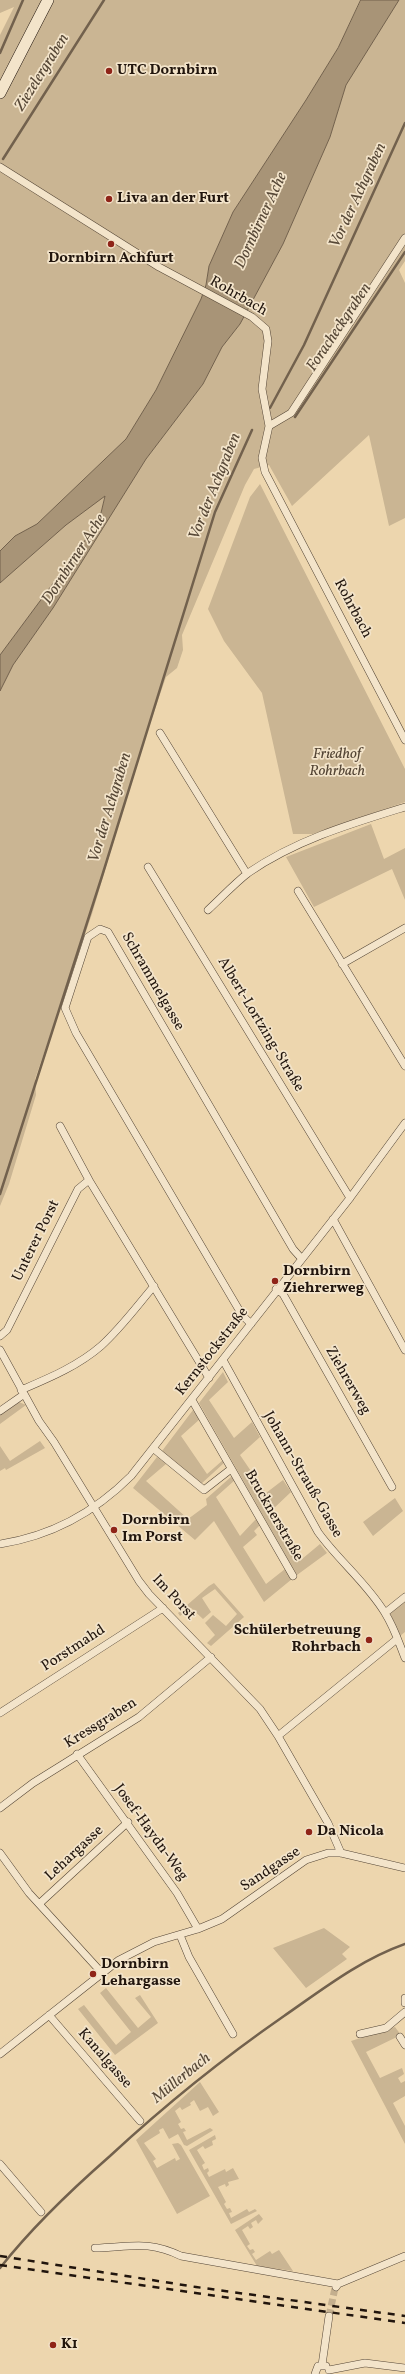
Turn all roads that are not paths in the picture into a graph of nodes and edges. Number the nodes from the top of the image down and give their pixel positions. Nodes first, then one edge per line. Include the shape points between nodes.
1 (48, 0) edge
2 (0, 93) edge
3 (0, 167) edge
4 (405, 238) edge
5 (269, 426) junction
6 (160, 733) dead end
7 (404, 735) edge
8 (405, 807) edge
9 (148, 867) dead end
10 (247, 874) junction
11 (298, 891) dead end
12 (208, 910) dead end
13 (405, 928) edge
14 (342, 964) junction
15 (405, 1066) edge
16 (405, 1123) edge
17 (60, 1126) dead end
18 (89, 1180) junction
19 (350, 1198) junction
20 (333, 1219) junction
21 (301, 1258) junction
22 (154, 1286) junction
23 (276, 1290) junction
24 (251, 1324) junction
25 (0, 1336) edge
26 (0, 1350) edge
27 (405, 1350) edge
28 (222, 1360) junction
29 (209, 1378) junction
30 (22, 1392) junction
31 (192, 1400) junction
32 (0, 1411) edge
33 (154, 1449) junction
34 (231, 1469) junction
35 (392, 1487) dead end
36 (94, 1508) junction
37 (0, 1544) edge
38 (293, 1576) dead end
39 (405, 1597) edge
40 (163, 1608) junction
41 (385, 1613) junction
42 (397, 1638) junction
43 (211, 1657) junction
44 (405, 1658) edge
45 (0, 1713) edge
46 (278, 1736) junction
47 (77, 1754) junction
48 (0, 1808) edge
49 (128, 1822) junction
50 (0, 1853) edge
51 (341, 1853) junction
52 (405, 1868) edge
53 (39, 1904) junction
54 (198, 1929) junction
55 (180, 1935) junction
56 (102, 1973) junction
57 (405, 1998) edge
58 (405, 2003) edge
59 (405, 2012) edge
60 (49, 2015) junction
61 (233, 2034) dead end
62 (360, 2034) dead end
63 (400, 2037) dead end
64 (405, 2045) edge
65 (0, 2054) edge
66 (140, 2121) dead end
67 (0, 2164) edge
68 (41, 2212) dead end
69 (96, 2248) dead end
70 (405, 2256) edge
71 (329, 2316) tunnel mouth
72 (322, 2365) junction
73 (405, 2368) edge
74 (329, 2372) edge
75 (313, 2374) edge

1 - 2 main road
3 - 5 street, Rohrbach via 119,242 260,322 266,329 268,341 262,389
4 - 5 street via 291,413
5 - 7 street, Rohrbach via 262,458 265,472
6 - 10 street
8 - 10 street via 301,842
9 - 19 street, Albert-Lortzing-Straße
10 - 12 street
11 - 14 street
13 - 14 street
14 - 15 street
16 - 19 street, Kernstockstraße
17 - 18 street
18 - 22 street
18 - 25 street, Unterer Porst via 78,1189 7,1330
19 - 20 street, Kernstockstraße
20 - 21 street, Kernstockstraße
20 - 27 street
21 - 23 street, Kernstockstraße
21 - 24 street, Schrammelgasse via 293,1249 108,932 100,929 88,937 65,1008 76,1033 195,1238 242,1315
22 - 29 street
22 - 30 street via 114,1333 89,1355
23 - 24 street, Kernstockstraße
23 - 35 street, Ziehrerweg via 282,1294
24 - 28 street, Kernstockstraße
26 - 30 street, Im Porst
28 - 29 street, Kernstockstraße
28 - 41 street, Johann-Strauß-Gasse via 318,1532 334,1555 366,1588
29 - 31 street, Kernstockstraße
30 - 32 street
30 - 36 street, Im Porst
31 - 33 street, Kernstockstraße
31 - 34 street, Brucknerstraße
33 - 34 street, Brucknerstraße via 204,1490
33 - 36 street, Kernstockstraße via 131,1476
34 - 38 street, Brucknerstraße
36 - 37 street, Kernstockstraße via 48,1532
36 - 40 street, Im Porst via 140,1581
39 - 41 street
40 - 43 street, Im Porst
40 - 45 street, Porstmahd
41 - 42 street, Johann-Strauß-Gasse
42 - 44 street, Johann-Strauß-Gasse
42 - 46 street
43 - 46 street, Im Porst via 254,1702
43 - 47 street, Kressgraben via 140,1717
46 - 51 street, Im Porst via 337,1840
47 - 48 street, Kressgraben
47 - 49 street, Josef-Haydn-Weg
49 - 53 street, Lehargasse
49 - 54 street, Josef-Haydn-Weg
50 - 53 street
51 - 52 street, Sandgasse
51 - 54 street, Sandgasse via 328,1853 306,1860 234,1911
53 - 56 street
54 - 55 street, Sandgasse
55 - 56 street, Sandgasse via 154,1942
55 - 61 street via 189,1957
56 - 60 street, Sandgasse
57 - 58 street
59 - 62 street via 386,2028
60 - 65 street, Sandgasse
60 - 66 street, Kanalgasse
63 - 64 street
67 - 68 street
69 - 70 street via 143,2244 163,2248 181,2256 336,2286
71 - 72 street
72 - 74 street
72 - 75 street via 317,2367
73 - 74 street via 365,2363

